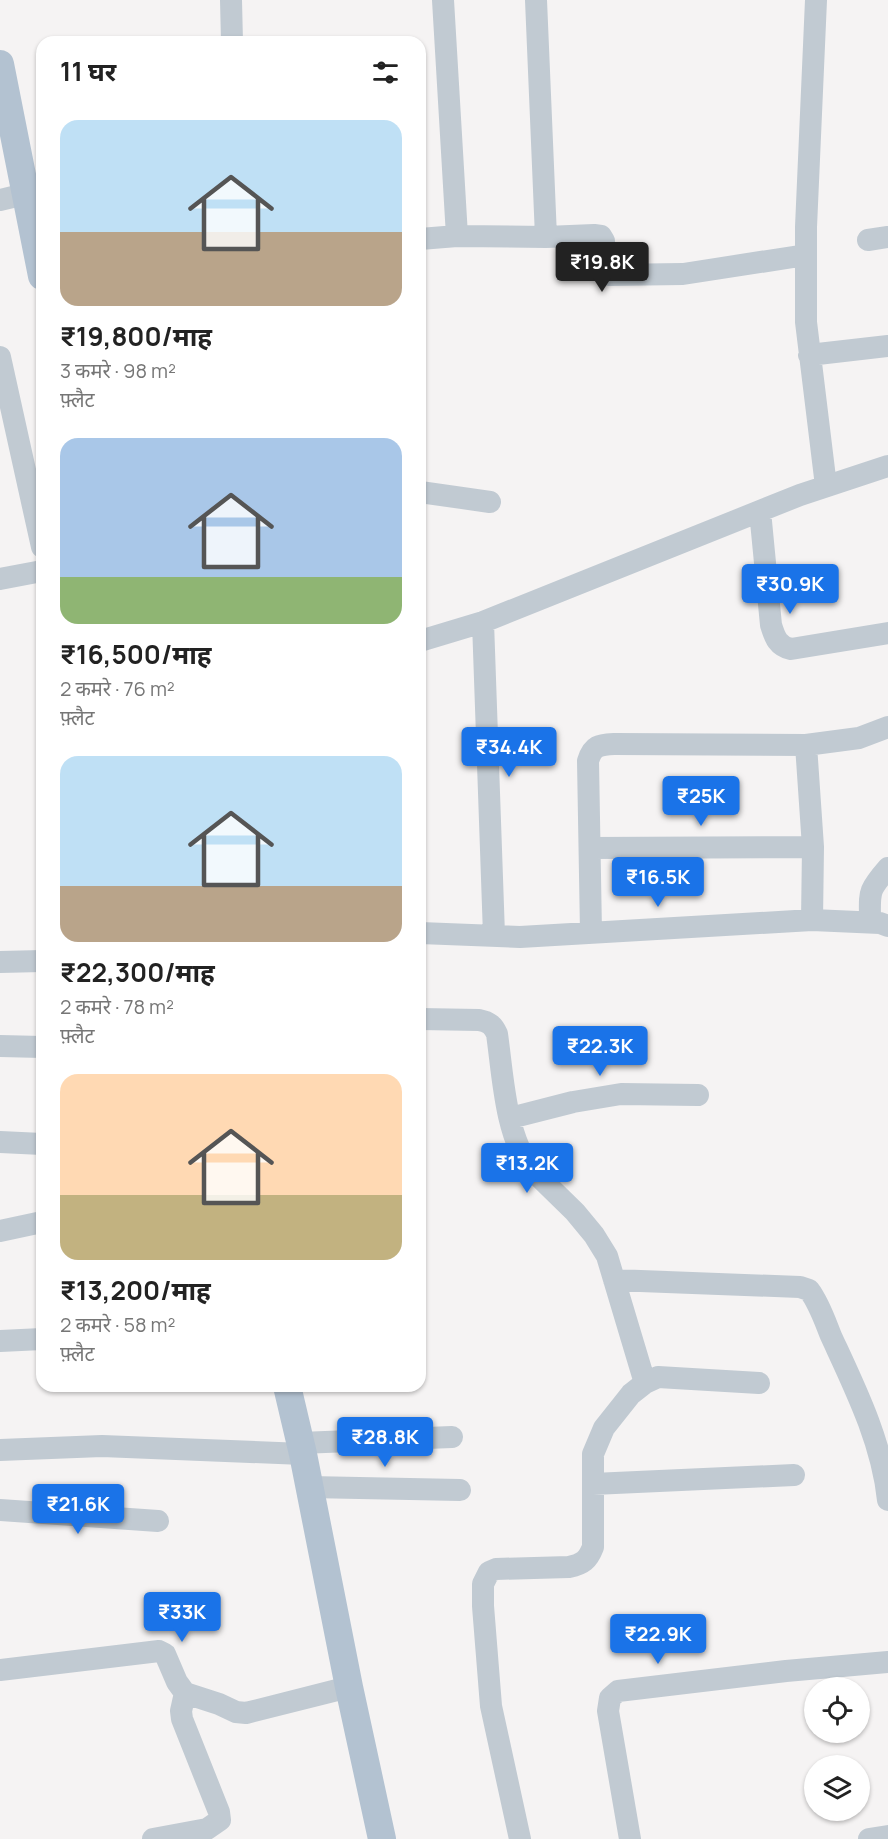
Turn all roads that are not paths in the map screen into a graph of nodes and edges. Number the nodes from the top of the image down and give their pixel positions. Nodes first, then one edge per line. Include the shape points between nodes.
1 (231, 0) edge
2 (444, 0) edge
3 (536, 0) edge
4 (816, 0) edge
5 (232, 36) edge
6 (0, 64) edge
7 (12, 197) edge
8 (458, 236) junction
9 (546, 237) junction
10 (426, 239) edge
11 (36, 240) edge
12 (806, 255) junction
13 (888, 346) edge
14 (810, 355) junction
15 (0, 357) edge
16 (888, 466) edge
17 (826, 486) junction
18 (426, 493) edge
19 (490, 502) dead end
20 (760, 511) junction
21 (36, 520) edge
22 (36, 573) edge
23 (0, 579) edge
24 (483, 622) junction
25 (888, 633) edge
26 (426, 639) edge
27 (888, 727) edge
28 (806, 745) junction
29 (813, 847) junction
30 (590, 848) junction
31 (888, 868) edge
32 (812, 920) junction
33 (879, 924) edge
34 (591, 932) junction
35 (426, 933) edge
36 (494, 935) junction
37 (36, 961) edge
38 (0, 962) edge
39 (426, 1019) edge
40 (0, 1046) edge
41 (36, 1047) edge
42 (698, 1095) dead end
43 (510, 1118) junction
44 (0, 1142) edge
45 (36, 1144) edge
46 (36, 1223) edge
47 (0, 1231) edge
48 (614, 1280) junction
49 (36, 1339) edge
50 (0, 1341) edge
51 (645, 1383) junction
52 (759, 1383) dead end
53 (288, 1392) edge
54 (452, 1437) dead end
55 (301, 1448) junction
56 (0, 1450) edge
57 (794, 1475) dead end
58 (593, 1484) junction
59 (309, 1487) junction
60 (460, 1490) dead end
61 (888, 1500) edge
62 (0, 1510) edge
63 (158, 1521) dead end
64 (888, 1662) edge
65 (0, 1670) edge
66 (349, 1687) junction
67 (185, 1693) junction
68 (888, 1836) edge
69 (153, 1839) edge
70 (382, 1839) edge
71 (520, 1839) edge
72 (630, 1839) edge
73 (869, 1839) edge

1 - 5 street
2 - 8 street
3 - 9 street
4 - 12 street
6 - 7 main road
7 - 11 main road
8 - 9 street
8 - 10 street
9 - 12 street via 601,236 601,269 610,274 683,274
12 - 14 street
13 - 14 street
14 - 17 street
15 - 21 street
16 - 17 street
17 - 20 street
18 - 19 street
20 - 24 street
20 - 25 street via 771,626 783,647 791,649
22 - 23 street
24 - 26 street
24 - 36 street
27 - 28 street via 859,738
28 - 29 street
28 - 30 street via 600,745 591,751 588,761
29 - 30 street
29 - 32 street
30 - 34 street
31 - 33 street via 870,892
32 - 33 street
32 - 34 street
34 - 36 street
35 - 36 street
37 - 38 street
39 - 43 street via 479,1020 494,1027
40 - 41 street
42 - 43 street via 621,1094
43 - 48 street via 525,1161 594,1235 607,1256
44 - 45 street
46 - 47 street
48 - 51 street
48 - 61 street via 809,1290 852,1381 885,1472
49 - 50 street
51 - 52 street via 658,1377
51 - 58 street via 604,1428 593,1454
53 - 55 main road
54 - 55 street
55 - 56 street via 102,1446
55 - 59 main road
57 - 58 street
58 - 71 street via 593,1546 589,1558 569,1567 492,1570 483,1584 491,1706
59 - 60 street
59 - 66 main road
62 - 63 street
64 - 72 street via 618,1691 610,1698 608,1711
65 - 67 street via 159,1651 165,1654
66 - 67 street via 246,1713
66 - 70 main road
67 - 69 street via 182,1719 220,1820 207,1829
68 - 73 street

